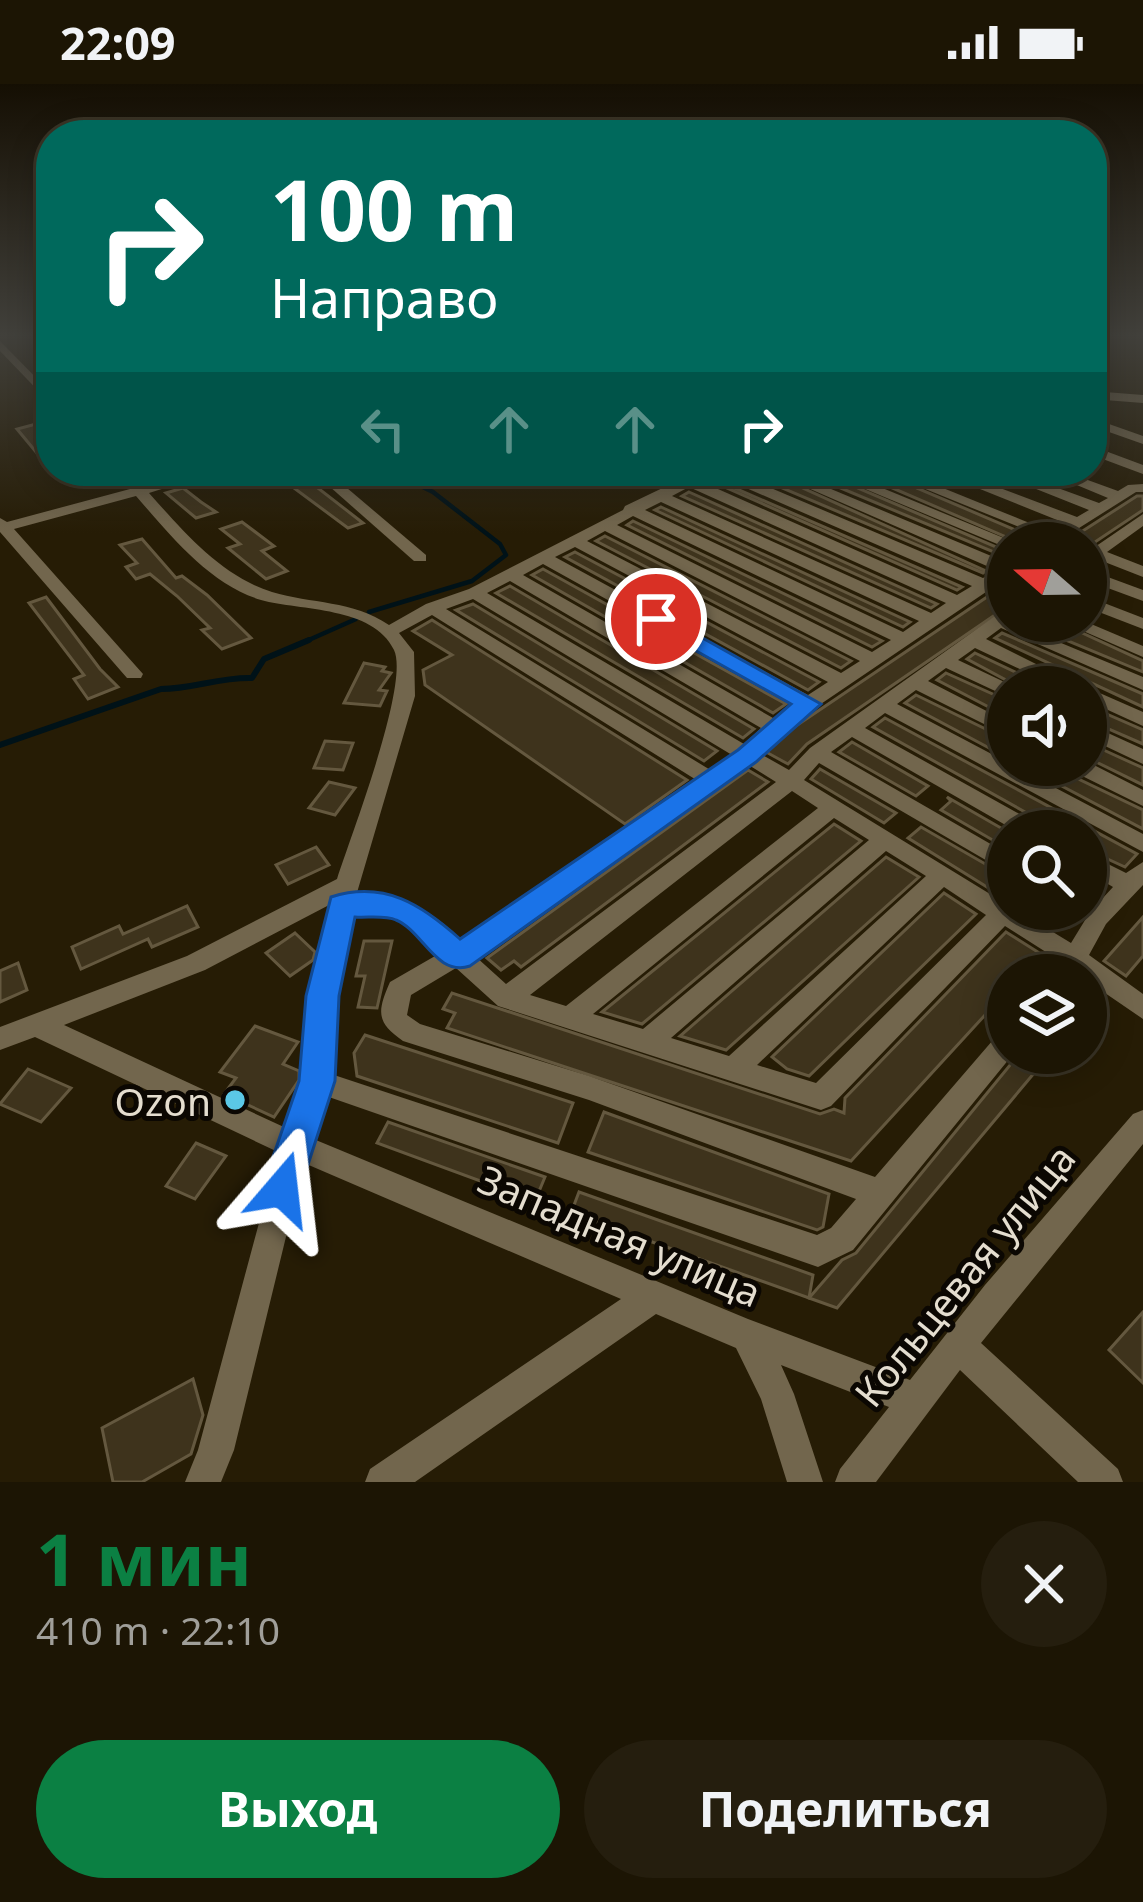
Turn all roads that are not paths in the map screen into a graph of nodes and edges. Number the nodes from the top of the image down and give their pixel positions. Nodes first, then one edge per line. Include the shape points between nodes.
1 (1107, 427) edge
2 (1143, 440) edge
3 (1107, 449) edge
4 (1107, 453) edge
5 (1115, 454) junction
6 (1143, 460) edge
7 (1143, 470) edge
8 (135, 486) edge
9 (158, 486) edge
10 (337, 486) edge
11 (677, 486) edge
12 (699, 486) edge
13 (754, 486) edge
14 (812, 486) edge
15 (866, 486) edge
16 (924, 486) edge
17 (981, 486) edge
18 (1038, 486) edge
19 (140, 491) junction
20 (1132, 491) edge
21 (658, 495) junction
22 (630, 509) junction
23 (1100, 509) junction
24 (1009, 522) edge
25 (1075, 522) edge
26 (1080, 522) edge
27 (1141, 522) edge
28 (602, 524) junction
29 (2, 525) edge
30 (987, 535) edge
31 (1117, 538) junction
32 (573, 540) junction
33 (1107, 545) edge
34 (1143, 548) edge
35 (541, 556) junction
36 (421, 558) dead end
37 (987, 560) edge
38 (1107, 561) edge
39 (508, 572) junction
40 (1143, 572) edge
41 (987, 582) edge
42 (1107, 582) edge
43 (983, 585) junction
44 (987, 587) edge
45 (476, 593) junction
46 (1143, 596) edge
47 (958, 602) junction
48 (432, 608) junction
49 (1107, 609) edge
50 (932, 620) junction
51 (1143, 624) edge
52 (987, 630) edge
53 (388, 632) junction
54 (1107, 637) edge
55 (904, 639) junction
56 (973, 640) junction
57 (1055, 642) edge
58 (1143, 652) edge
59 (873, 659) junction
60 (945, 661) junction
61 (1028, 666) edge
62 (134, 674) dead end
63 (841, 682) junction
64 (915, 682) junction
65 (987, 682) edge
66 (1143, 684) edge
67 (1107, 703) edge
68 (809, 704) junction
69 (884, 705) junction
70 (987, 719) edge
71 (1143, 720) edge
72 (774, 727) junction
73 (851, 728) junction
74 (1107, 740) edge
75 (817, 753) junction
76 (747, 756) junction
77 (1143, 757) edge
78 (712, 780) junction
79 (1107, 780) edge
80 (791, 782) junction
81 (1143, 799) edge
82 (830, 809) junction
83 (996, 810) edge
84 (883, 842) junction
85 (1143, 844) edge
86 (987, 854) edge
87 (1107, 868) edge
88 (940, 877) junction
89 (1136, 878) edge
90 (344, 894) junction
91 (1107, 901) edge
92 (987, 906) edge
93 (987, 929) edge
94 (1021, 930) edge
95 (1053, 954) edge
96 (459, 957) junction
97 (1107, 988) edge
98 (507, 998) junction
99 (1143, 1008) edge
100 (569, 1018) junction
101 (36, 1025) junction
102 (0, 1039) edge
103 (646, 1043) junction
104 (987, 1065) edge
105 (733, 1070) junction
106 (317, 1081) junction
107 (1143, 1123) edge
108 (294, 1145) junction
109 (878, 1192) junction
110 (655, 1295) junction
111 (748, 1336) junction
112 (957, 1344) junction
113 (914, 1399) junction
114 (203, 1482) edge
115 (383, 1482) edge
116 (805, 1482) edge
117 (853, 1482) edge
118 (1106, 1482) edge

1 - 2 street
3 - 5 street
4 - 5 street
5 - 6 street
5 - 7 street
8 - 19 street
9 - 19 street
10 - 36 street
11 - 21 street
12 - 47 street
13 - 43 street
14 - 37 street
15 - 30 street
16 - 24 street
17 - 25 street
18 - 23 street
19 - 29 street
19 - 53 street via 208,562 243,586 362,615
20 - 23 street
21 - 22 street
21 - 50 street
22 - 28 street
22 - 55 street
23 - 26 street
27 - 31 street
28 - 32 street
28 - 59 street
29 - 62 street
31 - 33 street
31 - 34 street
32 - 35 street
32 - 63 street
35 - 39 street
35 - 68 street
38 - 40 street
39 - 45 street
39 - 72 street
41 - 43 street
42 - 46 street
43 - 44 street
43 - 47 street
45 - 48 street
45 - 76 street
47 - 50 street
48 - 53 street
48 - 78 street
49 - 51 street
50 - 55 street
52 - 56 street
53 - 90 street via 405,652 408,681
54 - 58 street
55 - 59 street
56 - 60 street
56 - 61 street
57 - 66 street
59 - 63 street
60 - 64 street
60 - 65 street
63 - 68 street
64 - 69 street
64 - 70 street
67 - 71 street
68 - 72 street
69 - 73 street
69 - 85 street
72 - 76 street
73 - 75 street
73 - 83 street
74 - 77 street
75 - 80 street
75 - 86 street
76 - 78 street
76 - 80 street
78 - 96 street
79 - 81 street
80 - 82 street
80 - 98 street
82 - 84 street
82 - 100 street
84 - 88 street
84 - 103 street
87 - 89 street
88 - 92 street
88 - 105 street
89 - 91 street
90 - 96 street via 411,913
90 - 101 street
90 - 106 street via 322,996
93 - 105 street via 821,1097
94 - 95 street
96 - 98 street
96 - 109 street via 399,988 392,1011 401,1028
97 - 99 street
98 - 100 street
100 - 103 street
101 - 102 street
101 - 108 street, Западная улица
103 - 105 street
104 - 109 street
106 - 108 street
106 - 109 street via 804,1249 842,1239
107 - 112 street, Кольцевая улица
108 - 110 street, Западная улица
108 - 114 street
110 - 111 street, Западная улица
110 - 115 street
111 - 113 street, Западная улица
111 - 116 street
112 - 113 street, Кольцевая улица
112 - 118 street
113 - 117 street, Кольцевая улица

